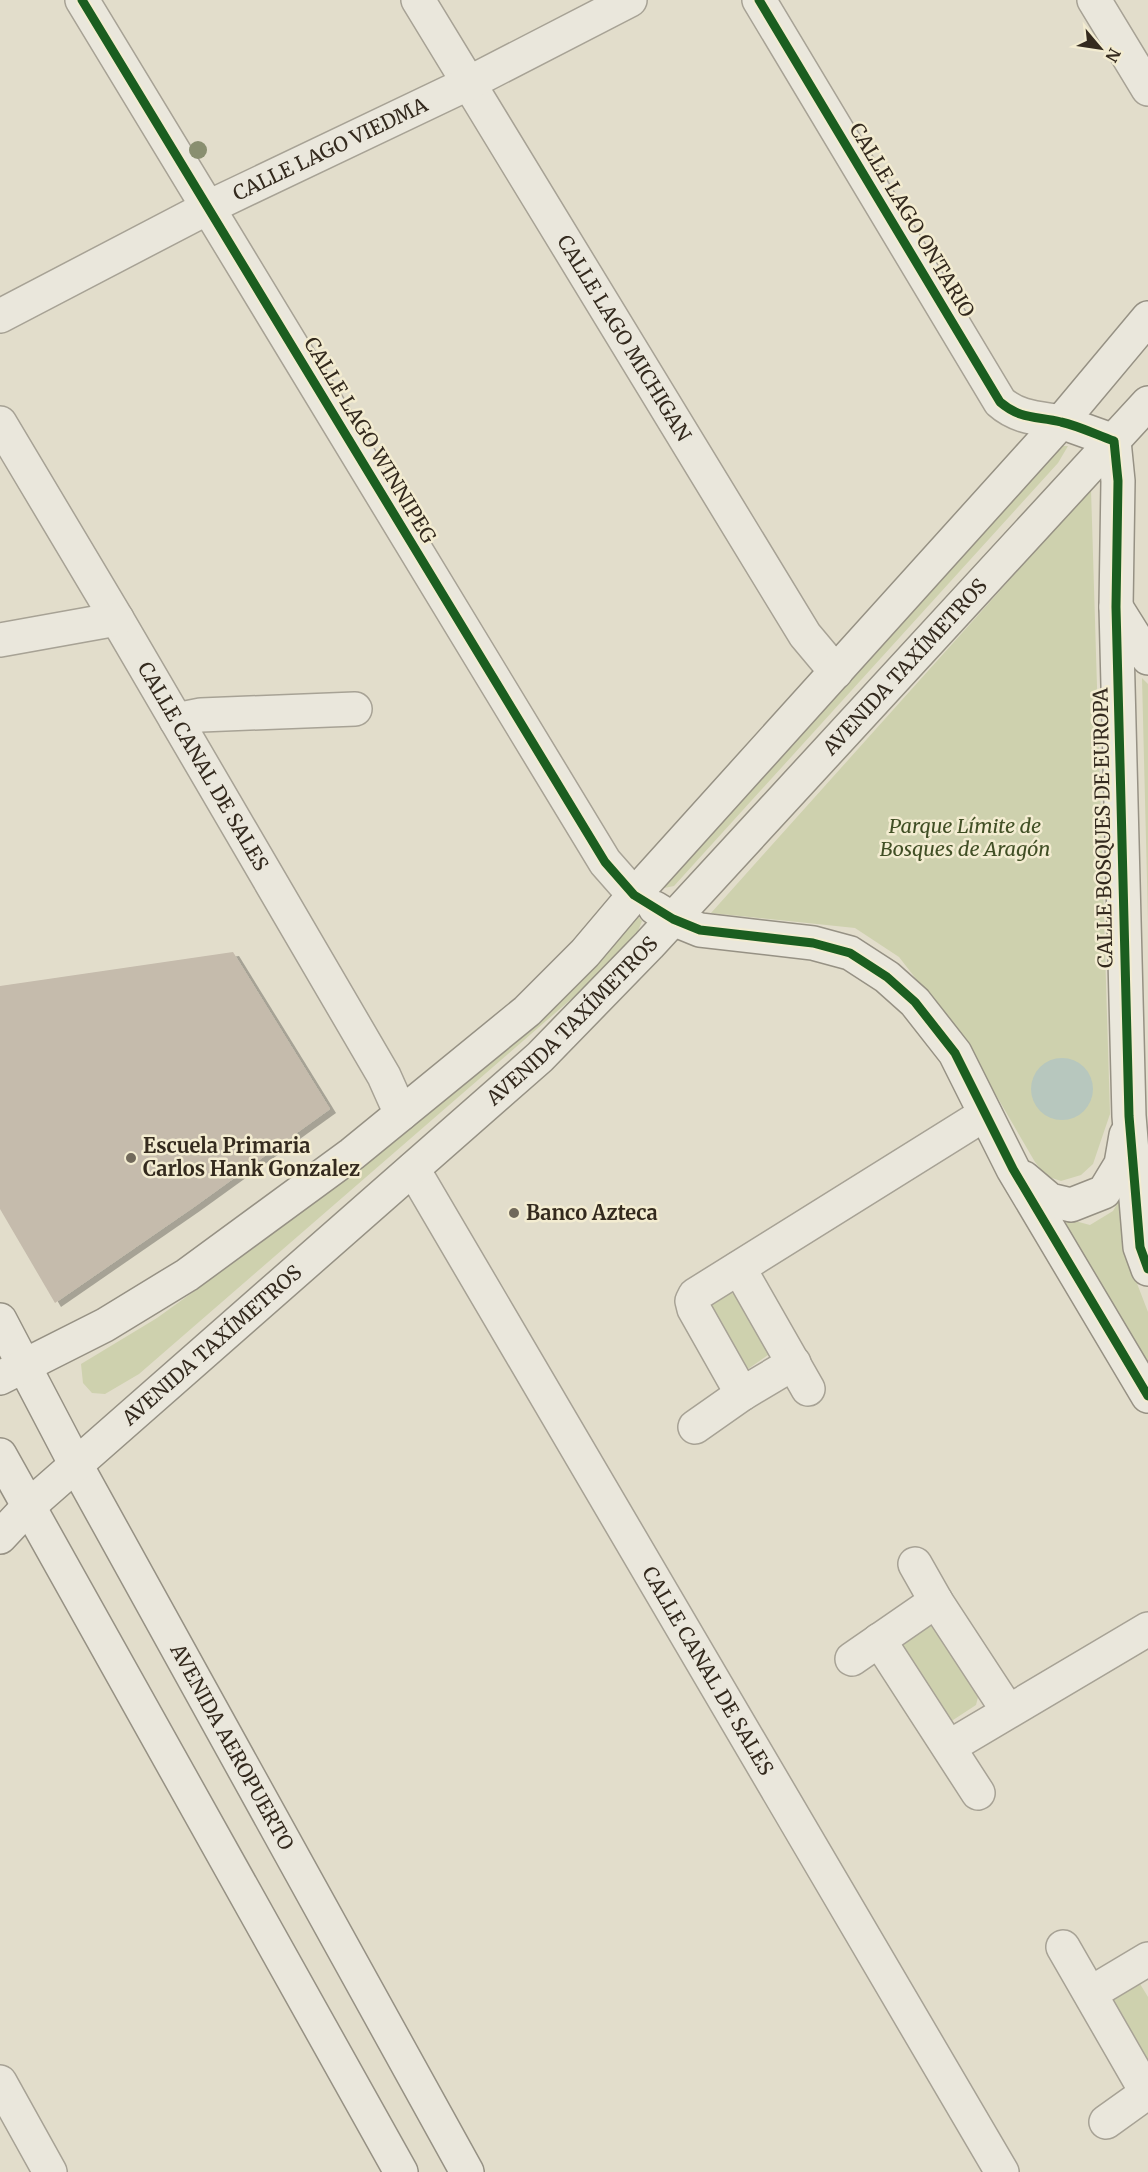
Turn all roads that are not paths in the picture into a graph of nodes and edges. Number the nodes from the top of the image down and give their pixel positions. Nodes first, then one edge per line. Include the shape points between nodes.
1 (82, 0) edge
2 (418, 0) edge
3 (630, 0) edge
4 (759, 0) edge
5 (1094, 0) edge
6 (469, 83) junction
7 (1148, 89) edge
8 (209, 207) junction
9 (0, 316) edge
10 (1148, 318) edge
11 (1148, 403) edge
12 (1061, 422) junction
13 (0, 423) edge
14 (1114, 441) junction
15 (1116, 607) junction
16 (117, 619) junction
17 (0, 640) edge
18 (1148, 658) edge
19 (836, 672) junction
20 (355, 709) dead end
21 (176, 720) junction
22 (634, 895) junction
23 (673, 919) junction
24 (1148, 996) edge
25 (1127, 1056) junction
26 (400, 1114) junction
27 (985, 1114) junction
28 (1129, 1116) junction
29 (413, 1169) junction
30 (1013, 1169) junction
31 (739, 1268) junction
32 (1148, 1269) edge
33 (0, 1320) edge
34 (13, 1372) edge
35 (742, 1394) junction
36 (1148, 1396) edge
37 (695, 1427) dead end
38 (0, 1455) edge
39 (76, 1465) junction
40 (29, 1506) junction
41 (0, 1537) edge
42 (915, 1564) dead end
43 (936, 1601) junction
44 (1148, 1629) edge
45 (879, 1640) junction
46 (852, 1659) dead end
47 (1008, 1711) junction
48 (949, 1747) junction
49 (978, 1793) dead end
50 (1063, 1947) dead end
51 (1147, 1963) edge
52 (1091, 1993) junction
53 (0, 2082) edge
54 (1147, 2092) edge
55 (1106, 2122) dead end
56 (50, 2172) edge
57 (401, 2172) edge
58 (467, 2172) edge
59 (1002, 2172) edge

1 - 8 street, CALLE LAGO WINNIPEG
2 - 6 street, CALLE LAGO MICHIGAN
3 - 6 street, CALLE LAGO VIEDMA
4 - 12 street, CALLE LAGO ONTARIO via 1000,402 1023,416
5 - 7 street
6 - 8 street, CALLE LAGO VIEDMA
6 - 19 street, CALLE LAGO MICHIGAN via 805,635
8 - 9 street, CALLE LAGO VIEDMA
8 - 22 street, CALLE LAGO WINNIPEG via 605,862
10 - 12 street, AVENIDA TAXÍMETROS
11 - 14 street, AVENIDA TAXÍMETROS
12 - 14 street
12 - 19 street, AVENIDA TAXÍMETROS
13 - 16 street, CALLE CANAL DE SALES
14 - 15 street, CALLE BOSQUES DE EUROPA via 1118,481
14 - 23 street, AVENIDA TAXÍMETROS
15 - 18 street
15 - 25 street, CALLE BOSQUES DE EUROPA
16 - 17 street
16 - 21 street, CALLE CANAL DE SALES
19 - 22 street, AVENIDA TAXÍMETROS
20 - 21 street via 201,715
21 - 26 street, CALLE CANAL DE SALES via 384,1076
22 - 23 street, CALLE LAGO WINNIPEG
22 - 26 street, AVENIDA TAXÍMETROS via 585,953 527,1011
23 - 27 street via 700,930 813,943 850,953 887,977 915,1002 955,1053
23 - 29 street, AVENIDA TAXÍMETROS via 540,1057
24 - 25 street via 1132,1025
25 - 28 street, CALLE BOSQUES DE EUROPA
26 - 34 street, AVENIDA TAXÍMETROS via 187,1275 105,1325
27 - 30 street
27 - 31 street
28 - 30 street via 1120,1164 1104,1192 1071,1205 1050,1200
28 - 32 street, CALLE BOSQUES DE EUROPA via 1140,1247
29 - 39 street, AVENIDA TAXÍMETROS
29 - 59 street, CALLE CANAL DE SALES
30 - 36 street
31 - 35 street via 692,1300
31 - 35 street via 801,1376
33 - 34 street, AVENIDA AEROPUERTO
34 - 39 street, AVENIDA AEROPUERTO
35 - 37 street
38 - 40 street
39 - 40 street, AVENIDA TAXÍMETROS
39 - 58 street, AVENIDA AEROPUERTO
40 - 41 street, AVENIDA TAXÍMETROS
40 - 57 street
42 - 43 street
43 - 45 street
43 - 47 street
44 - 47 street
45 - 46 street
45 - 48 street
47 - 48 street
48 - 49 street
50 - 52 street
51 - 52 street
52 - 54 street
53 - 56 street
54 - 55 street

